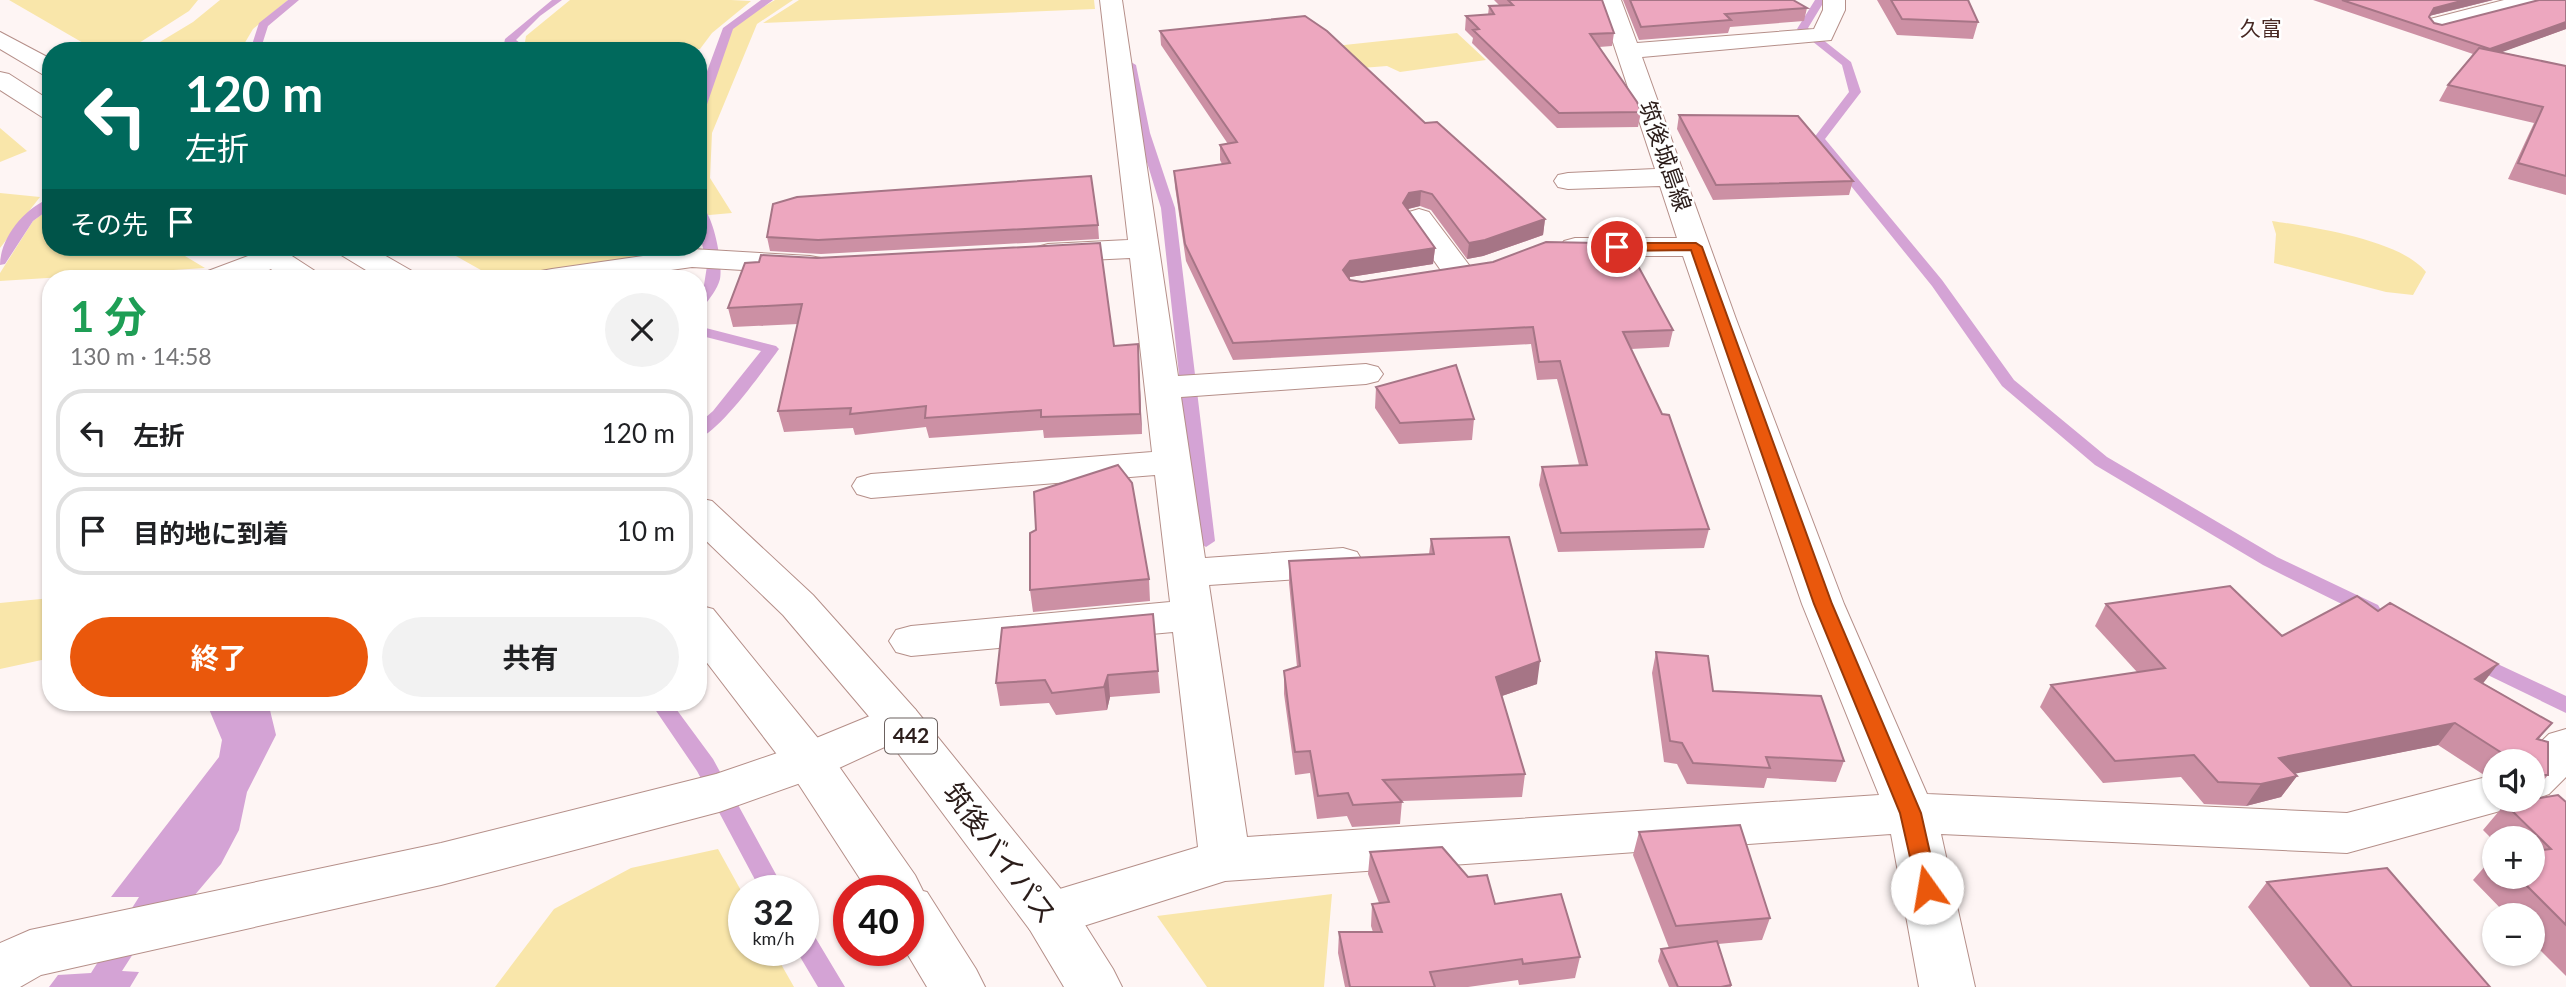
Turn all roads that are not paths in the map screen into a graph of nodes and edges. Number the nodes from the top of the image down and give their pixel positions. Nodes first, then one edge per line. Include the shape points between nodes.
1 (1111, 0) edge
2 (1610, 0) edge
3 (1834, 0) edge
4 (2529, 0) edge
5 (2438, 24) edge
6 (0, 39) edge
7 (1628, 51) junction
8 (42, 64) edge
9 (0, 79) edge
10 (42, 106) edge
11 (1672, 177) junction
12 (1568, 181) dead end
13 (1419, 218) dead end
14 (1551, 247) edge
15 (1696, 247) junction
16 (1144, 248) junction
17 (1023, 255) edge
18 (256, 256) edge
19 (272, 256) edge
20 (364, 256) edge
21 (834, 265) edge
22 (1491, 267) edge
23 (233, 270) edge
24 (292, 270) edge
25 (388, 270) edge
26 (608, 270) edge
27 (1458, 272) junction
28 (1422, 278) edge
29 (1366, 374) dead end
30 (1163, 388) junction
31 (1172, 462) junction
32 (871, 486) dead end
33 (707, 519) edge
34 (1362, 560) edge
35 (1187, 573) junction
36 (1192, 615) junction
37 (707, 631) edge
38 (911, 641) dead end
39 (899, 721) junction
40 (2566, 747) edge
41 (809, 761) junction
42 (2545, 785) edge
43 (2482, 797) edge
44 (1911, 813) junction
45 (1225, 860) junction
46 (886, 875) edge
47 (1049, 914) junction
48 (924, 934) edge
49 (0, 970) edge
50 (957, 987) edge
51 (1094, 987) edge
52 (1947, 987) edge

1 - 16 main road
2 - 7 main road, 筑後城島線
3 - 7 main road via 1823,35
4 - 5 main road
6 - 8 main road
7 - 11 main road, 筑後城島線
9 - 10 main road
11 - 12 main road
11 - 15 main road, 筑後城島線
13 - 27 main road
14 - 15 main road
15 - 44 main road, 筑後城島線 via 1823,604
16 - 17 main road
16 - 30 main road
18 - 23 main road
19 - 24 main road
20 - 25 main road
21 - 26 main road via 692,258
22 - 27 main road
27 - 28 main road
29 - 30 main road
30 - 31 main road
31 - 32 main road
31 - 35 main road
33 - 39 main road, 筑後バイパス / 442 via 798,605
34 - 35 main road
35 - 36 main road
36 - 38 main road
36 - 45 main road
37 - 41 main road
39 - 41 main road
39 - 47 main road, 筑後バイパス / 442
40 - 42 main road
41 - 46 main road
41 - 49 main road via 719,793 441,864 30,954
43 - 44 main road via 2347,833
44 - 45 main road
44 - 52 main road, 筑後城島線
45 - 47 main road
47 - 51 main road, 筑後バイパス / 442
48 - 50 main road

